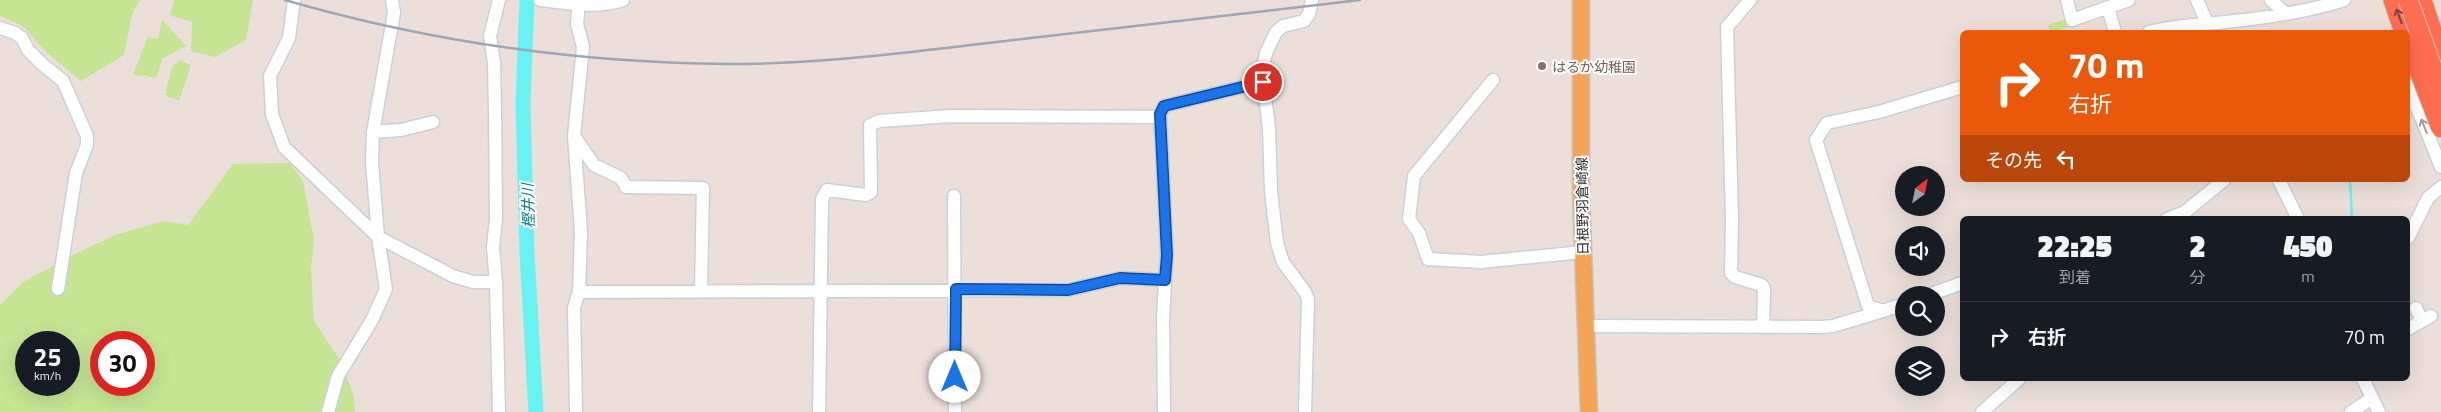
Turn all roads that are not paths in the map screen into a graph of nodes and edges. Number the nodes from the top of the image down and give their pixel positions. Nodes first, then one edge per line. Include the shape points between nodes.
1 (294, 0) edge
2 (392, 0) edge
3 (499, 0) edge
4 (540, 0) edge
5 (623, 0) edge
6 (1312, 0) edge
7 (1581, 0) edge
8 (1750, 0) edge
9 (2067, 0) edge
10 (2129, 0) edge
11 (2197, 0) edge
12 (2270, 0) edge
13 (2344, 0) edge
14 (2392, 0) edge
15 (2408, 0) edge
16 (2422, 0) edge
17 (578, 3) edge
18 (2108, 8) junction
19 (2284, 12) junction
20 (2207, 23) junction
21 (0, 28) edge
22 (2115, 30) edge
23 (2158, 30) edge
24 (2403, 30) edge
25 (2410, 47) edge
26 (2441, 58) edge
27 (2441, 63) edge
28 (1493, 80) dead end
29 (1263, 82) junction
30 (2410, 84) edge
31 (1960, 88) edge
32 (2410, 90) edge
33 (2441, 92) edge
34 (1160, 118) junction
35 (433, 122) dead end
36 (2441, 128) edge
37 (373, 132) junction
38 (574, 136) junction
39 (2441, 167) edge
40 (2222, 182) edge
41 (2280, 182) edge
42 (2441, 187) edge
43 (954, 196) dead end
44 (2174, 216) edge
45 (2297, 216) edge
46 (2410, 234) edge
47 (378, 237) junction
48 (1583, 252) junction
49 (1165, 280) junction
50 (496, 282) junction
51 (1960, 284) edge
52 (58, 289) dead end
53 (956, 289) junction
54 (1945, 289) edge
55 (821, 290) junction
56 (701, 291) junction
57 (578, 292) junction
58 (1895, 307) edge
59 (2416, 308) dead end
60 (1883, 311) junction
61 (1586, 326) junction
62 (1763, 326) junction
63 (2410, 328) edge
64 (2017, 381) edge
65 (2364, 381) edge
66 (2372, 398) junction
67 (328, 412) edge
68 (498, 412) edge
69 (576, 412) edge
70 (819, 412) edge
71 (955, 412) edge
72 (1164, 412) edge
73 (1305, 412) edge
74 (1589, 412) edge
75 (1982, 412) edge
76 (2351, 412) edge
77 (2379, 412) edge

1 - 47 street via 289,38 270,76 276,128 284,147 295,159
2 - 37 street via 394,13
3 - 50 street via 490,36 494,63 496,219 493,247
4 - 17 street
5 - 17 street via 612,4
6 - 29 street via 1304,21 1283,26 1276,32 1266,53
7 - 48 main road, 日根野羽倉崎線
8 - 62 street via 1727,27 1731,273 1762,284
9 - 18 street via 2072,20
10 - 18 street
11 - 20 street
12 - 19 street
13 - 19 street via 2322,7
24 -> 14 highway
15 - 33 highway, bridge
16 - 26 highway
17 - 38 street via 577,24 583,46
18 - 22 street
19 - 20 street
20 - 23 street
21 - 52 street via 15,32 28,50 63,81 87,136 87,145 76,173
25 - 36 highway, bridge
27 - 30 street
28 - 48 street via 1414,176 1409,219 1419,233 1428,259 1481,262
29 - 34 street via 1164,106
29 - 73 street via 1270,128 1271,191 1277,243 1283,262 1308,299
31 - 60 street via 1827,124 1816,140 1868,306
39 -> 32 street
34 - 49 street via 1167,255
34 - 55 street via 950,116 874,122 870,125 871,192 866,195 827,190 822,199
35 - 37 street via 401,130
37 - 47 street
38 - 56 street via 594,165 621,178 626,187 703,188
38 - 57 street via 580,231
40 - 44 street
41 - 45 street
42 - 46 street via 2428,198
43 - 53 street
47 - 50 street via 453,276 473,282
47 - 67 street via 386,289 372,320 338,376
48 - 61 main road, 日根野羽倉崎線
49 - 53 street via 1120,278 1068,290
49 - 72 street via 1162,320
50 - 68 street
51 - 54 street
53 - 55 street
53 - 71 street
55 - 56 street
55 - 70 street
56 - 57 street
57 - 69 street via 574,308
58 - 60 street
59 - 63 street via 2427,318
60 - 62 street via 1832,326
61 - 62 street
61 - 74 main road, 日根野羽倉崎線
64 - 75 street
65 - 66 street
66 - 76 street
66 - 77 street

